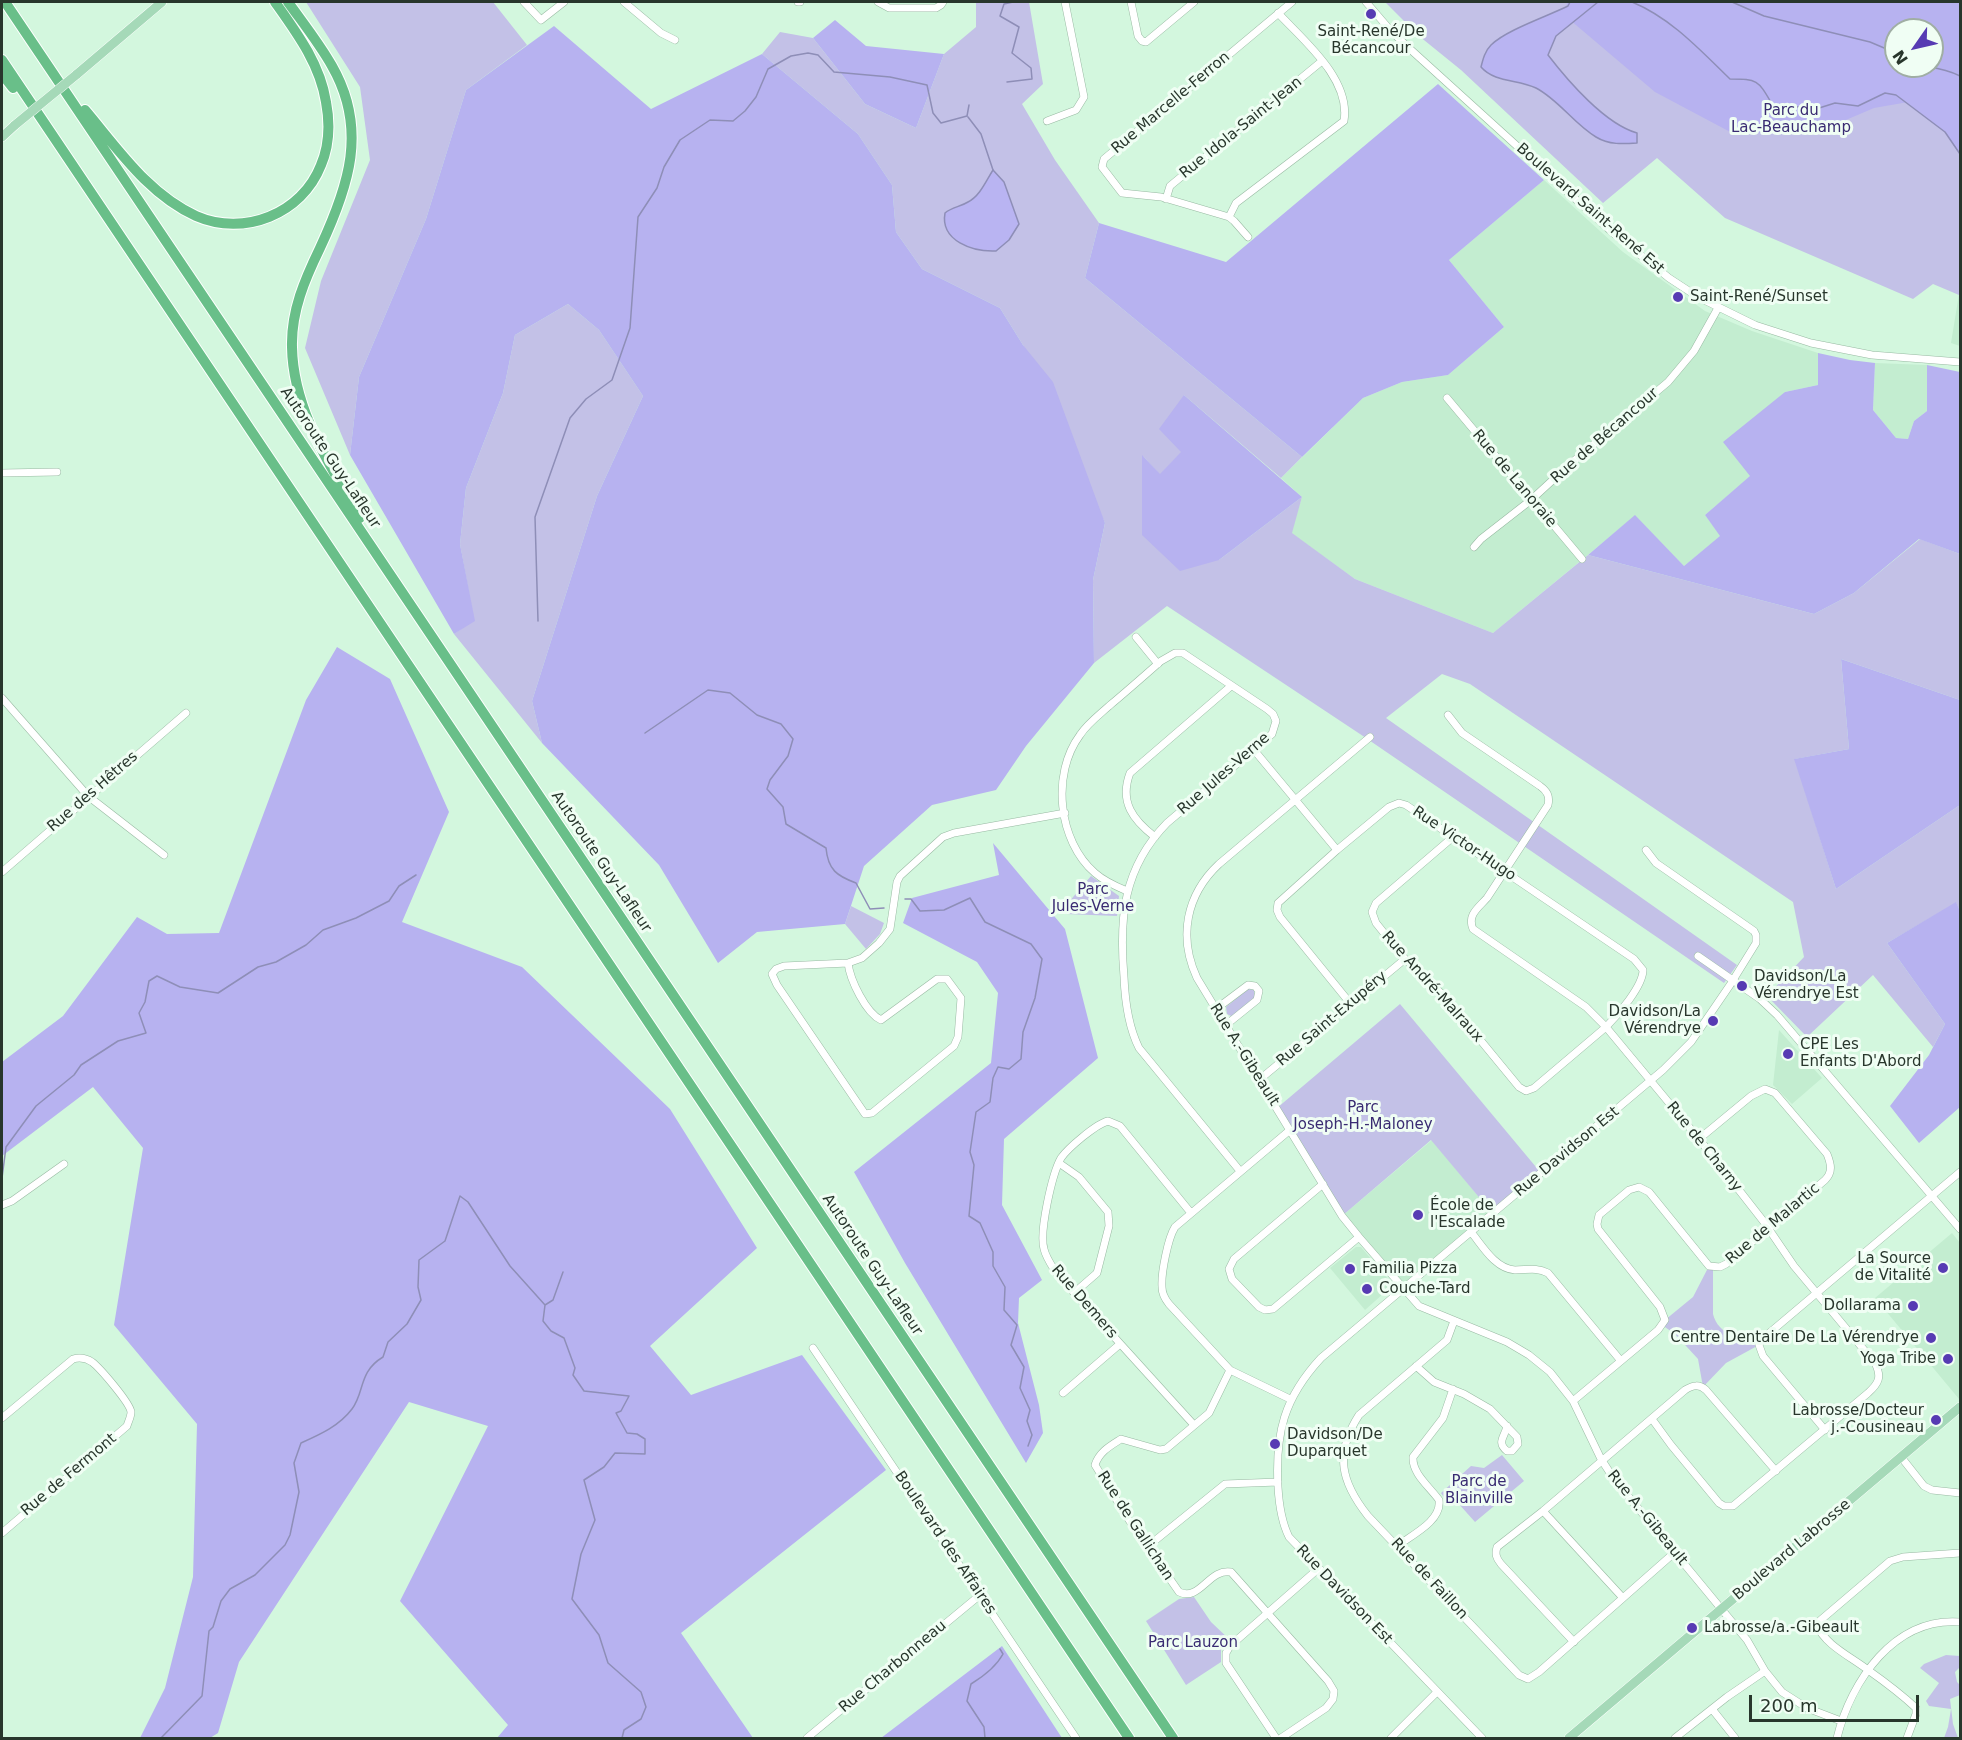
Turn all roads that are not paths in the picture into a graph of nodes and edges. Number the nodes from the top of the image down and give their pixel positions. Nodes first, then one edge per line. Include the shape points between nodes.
1 (5, 2) edge
2 (162, 2) edge
3 (169, 2) edge
4 (275, 2) edge
5 (288, 2) edge
6 (524, 2) edge
7 (564, 2) edge
8 (624, 2) edge
9 (878, 2) edge
10 (943, 2) edge
11 (1065, 2) edge
12 (1131, 2) edge
13 (1194, 2) edge
14 (1292, 2) edge
15 (1366, 2) edge
16 (1278, 13) junction
17 (124, 35) junction
18 (675, 40) dead end
19 (2, 60) edge
20 (1322, 61) junction
21 (48, 66) junction
22 (2, 74) edge
23 (1047, 121) dead end
24 (2, 137) edge
25 (53, 137) junction
26 (1166, 199) junction
27 (1229, 217) junction
28 (1248, 237) dead end
29 (1718, 308) junction
30 (1960, 362) edge
31 (1447, 398) dead end
32 (57, 472) dead end
33 (2, 473) edge
34 (1531, 500) junction
35 (1474, 547) dead end
36 (1582, 559) dead end
37 (395, 582) junction
38 (1136, 637) dead end
39 (1158, 664) junction
40 (1231, 686) junction
41 (2, 698) edge
42 (186, 713) dead end
43 (1448, 715) dead end
44 (1370, 737) dead end
45 (1254, 750) junction
46 (88, 796) junction
47 (1295, 800) junction
48 (1065, 813) junction
49 (1155, 837) junction
50 (1453, 837) junction
51 (1337, 850) junction
52 (1646, 850) dead end
53 (164, 855) dead end
54 (2, 872) edge
55 (1504, 872) junction
56 (1127, 891) junction
57 (1698, 956) dead end
58 (1405, 959) junction
59 (848, 963) junction
60 (1733, 981) junction
61 (1350, 1003) junction
62 (1216, 1009) junction
63 (1226, 1025) junction
64 (1606, 1027) junction
65 (1259, 1080) junction
66 (1652, 1080) junction
67 (1290, 1130) junction
68 (1699, 1139) junction
69 (1059, 1163) junction
70 (64, 1164) dead end
71 (1240, 1171) junction
72 (1960, 1172) edge
73 (1323, 1184) junction
74 (1931, 1196) junction
75 (2, 1205) edge
76 (1191, 1213) junction
77 (1769, 1229) junction
78 (1960, 1229) edge
79 (1471, 1232) junction
80 (1359, 1237) junction
81 (1403, 1289) junction
82 (1816, 1292) junction
83 (1074, 1293) junction
84 (1454, 1321) junction
85 (1120, 1344) junction
86 (813, 1348) dead end
87 (1621, 1361) junction
88 (1416, 1366) junction
89 (1230, 1370) junction
90 (1453, 1389) junction
91 (1062, 1393) dead end
92 (1290, 1399) junction
93 (1573, 1401) junction
94 (1960, 1407) edge
95 (2, 1418) edge
96 (1652, 1419) junction
97 (1194, 1425) junction
98 (1507, 1426) dead end
99 (1825, 1430) junction
100 (1901, 1458) junction
101 (1601, 1460) junction
102 (1776, 1471) junction
103 (1278, 1482) junction
104 (1960, 1493) edge
105 (1543, 1511) junction
106 (2, 1533) edge
107 (1397, 1546) junction
108 (1147, 1547) junction
109 (1674, 1553) junction
110 (1960, 1553) edge
111 (1318, 1569) junction
112 (980, 1595) junction
113 (1623, 1598) junction
114 (1722, 1609) junction
115 (1268, 1612) junction
116 (1960, 1622) edge
117 (1574, 1642) junction
118 (1869, 1670) junction
119 (1765, 1671) junction
120 (1437, 1692) junction
121 (1712, 1709) junction
122 (1841, 1720) junction
123 (807, 1738) edge
124 (1076, 1738) edge
125 (1128, 1738) edge
126 (1175, 1738) edge
127 (1276, 1738) edge
128 (1281, 1738) edge
129 (1391, 1738) edge
130 (1482, 1738) edge
131 (1569, 1738) edge
132 (1674, 1738) edge
133 (1735, 1738) edge
134 (1837, 1738) edge
135 (1907, 1738) edge

1 - 21 highway, Autoroute Guy-Lafleur
2 - 17 main road
3 - 17 main road
4 - 21 highway via 316,68 326,102 328,135 321,166 306,191 282,211 260,221 212,221 170,201 133,166
5 - 37 highway via 338,78 347,106 351,140 343,196 297,304 292,336 295,376 313,432
6 - 7 street via 541,20
8 - 18 street
9 - 10 street via 889,8 936,8
11 - 23 street via 1084,97 1076,110
12 - 13 street via 1138,36 1146,42
14 - 16 street, Rue Marcelle-Ferron
15 - 29 street, Boulevard Saint-René Est via 1410,49 1612,233 1669,278
16 - 20 street
16 - 26 street, Rue Marcelle-Ferron via 1104,159 1102,167 1122,193
17 - 24 main road, bridge
19 - 25 highway
20 - 26 street, Rue Idola-Saint-Jean via 1170,186
20 - 27 street via 1337,81 1344,121 1236,203
21 - 37 highway, Autoroute Guy-Lafleur
22 - 25 highway
25 - 125 highway
26 - 27 street, Rue Marcelle-Ferron
27 - 28 street
29 - 30 street, Boulevard Saint-René Est via 1811,344 1872,355
29 - 34 street, Rue de Bécancour via 1694,351 1668,382
31 - 34 street, Rue de Lanoraie
32 - 33 street
34 - 35 street, Rue de Bécancour
34 - 36 street, Rue de Lanoraie
37 - 126 highway, Autoroute Guy-Lafleur
38 - 39 street
39 - 40 street, Rue Jules-Verne via 1174,653 1183,653
39 - 48 street, Rue Jules-Verne via 1077,739 1063,772
40 - 45 street, Rue Jules-Verne via 1275,718 1272,734
40 - 49 street via 1130,773 1130,810
41 - 46 street
42 - 46 street, Rue des Hêtres
43 - 55 street, Rue de Charny via 1462,733 1548,794 1548,805
44 - 47 street, Rue A.-Gibeault
45 - 47 street
45 - 49 street, Rue Jules-Verne via 1173,817
46 - 53 street
46 - 54 street, Rue des Hêtres
47 - 51 street
47 - 62 street, Rue A.-Gibeault via 1211,872 1190,907 1186,937 1189,957
48 - 56 street, Rue Jules-Verne via 1074,846 1085,863 1100,878
48 - 59 street via 943,837 900,876 890,929 862,958
49 - 56 street, Rue Jules-Verne
50 - 51 street, Rue Victor-Hugo via 1399,803
50 - 55 street, Rue Victor-Hugo
50 - 58 street, Rue André-Malraux via 1372,908 1376,923
51 - 61 street, Rue Victor-Hugo via 1281,898 1277,910
52 - 60 street, Rue Davidson Est via 1656,863 1754,931 1756,943
55 - 64 street, Rue de Charny via 1472,916 1473,929 1586,1007
55 - 64 street, Rue Victor-Hugo via 1641,966 1641,980
56 - 71 street, Rue Jules-Verne via 1121,946 1128,1012 1136,1042
57 - 60 street
58 - 61 street, Rue Saint-Exupéry
58 - 64 street, Rue André-Malraux via 1444,996 1522,1089 1534,1088
59 - 59 street via 784,966 772,974 865,1114 872,1113 954,1046 961,998 947,980 937,979 882,1020 874,1017 863,1000 849,975
60 - 66 street, Rue Davidson Est via 1691,1042
60 - 74 street via 1760,999 1776,1016
61 - 65 street, Rue Saint-Exupéry
62 - 63 street, Rue A.-Gibeault
62 - 63 street via 1248,985 1259,991 1257,1000
63 - 65 street, Rue A.-Gibeault
64 - 66 street, Rue de Charny
65 - 67 street, Rue A.-Gibeault
66 - 68 street, Rue de Charny
66 - 79 street, Rue Davidson Est
67 - 71 street
67 - 73 street, Rue A.-Gibeault
68 - 77 street, Rue de Charny
68 - 77 street, Rue de Malartic via 1751,1095 1765,1089 1775,1093 1827,1154 1828,1176
69 - 76 street, Rue Demers via 1066,1152 1099,1125 1112,1121
69 - 83 street, Rue Demers via 1042,1237 1049,1262
69 - 83 street via 1079,1177 1108,1212 1109,1226 1097,1273
70 - 75 street
71 - 76 street
72 - 74 street
73 - 80 street, Rue A.-Gibeault
73 - 80 street via 1234,1259 1229,1269 1232,1279 1259,1307 1273,1309
74 - 78 street
74 - 82 street
76 - 89 street via 1171,1236 1162,1289 1169,1304
77 - 82 street, Rue de Charny
77 - 87 street, Rue de Malartic via 1726,1264 1713,1267 1644,1188 1634,1188 1602,1212 1597,1224 1600,1233 1665,1316 1662,1326
79 - 81 street, Rue Davidson Est
79 - 87 street via 1502,1266 1515,1270 1536,1268 1548,1273
80 - 81 street, Rue A.-Gibeault
81 - 84 street, Rue A.-Gibeault via 1424,1309
81 - 92 street, Rue Davidson Est via 1322,1358
82 - 99 street, Rue de Charny via 1875,1363 1880,1375 1876,1386
82 - 99 street via 1759,1345 1763,1356
83 - 85 street, Rue Demers
84 - 88 street, Rue de Faillon via 1447,1340
84 - 93 street, Rue A.-Gibeault via 1529,1355 1550,1372
85 - 91 street
85 - 97 street, Rue Demers
86 - 112 street, Boulevard des Affaires
87 - 93 street, Rue de Malartic
88 - 90 street via 1434,1382
88 - 107 street, Rue de Faillon via 1359,1416 1347,1438 1343,1457 1346,1481 1358,1503
89 - 92 street
89 - 97 street, Rue de Gallichan via 1212,1409
90 - 98 street via 1490,1409
90 - 107 street via 1443,1418 1413,1457 1419,1475 1439,1500 1439,1511
92 - 103 street, Rue Davidson Est via 1278,1442
93 - 101 street, Rue A.-Gibeault
94 - 100 main road, Boulevard Labrosse
95 - 106 street, Rue de Fermont via 74,1359 85,1358 111,1384 131,1414 127,1426
96 - 101 street
96 - 102 street via 1689,1388 1703,1387
96 - 102 street, Rue de Charny via 1724,1506 1738,1503
97 - 108 street, Rue de Gallichan via 1166,1449 1121,1439 1097,1457 1095,1465
99 - 102 street, Rue de Charny
100 - 104 street via 1924,1486
100 - 114 main road, Boulevard Labrosse
101 - 105 street
101 - 109 street, Rue A.-Gibeault
103 - 108 street via 1225,1484
103 - 111 street, Rue Davidson Est via 1286,1531
105 - 113 street
105 - 117 street via 1497,1547 1496,1558
107 - 117 street, Rue de Faillon via 1522,1678 1533,1677
108 - 115 street, Rue de Gallichan via 1179,1592 1196,1592 1217,1574 1228,1571
109 - 113 street, Rue de Faillon
109 - 114 street, Rue A.-Gibeault
110 - 118 street via 1890,1561 1816,1624 1825,1638
111 - 115 street
111 - 120 street, Rue Davidson Est
112 - 123 street, Rue Charbonneau
112 - 124 street, Boulevard des Affaires
113 - 117 street, Rue de Faillon
114 - 119 street, Rue A.-Gibeault
114 - 131 main road, Boulevard Labrosse
115 - 127 street via 1226,1650 1225,1658
115 - 128 street, Rue de Gallichan via 1334,1691 1326,1708
116 - 118 street via 1942,1622 1908,1633
118 - 122 street
118 - 135 street via 1916,1708
119 - 121 street
119 - 122 street, Rue A.-Gibeault via 1794,1701
120 - 129 street
120 - 130 street, Rue Davidson Est
121 - 132 street
121 - 133 street
122 - 134 street

